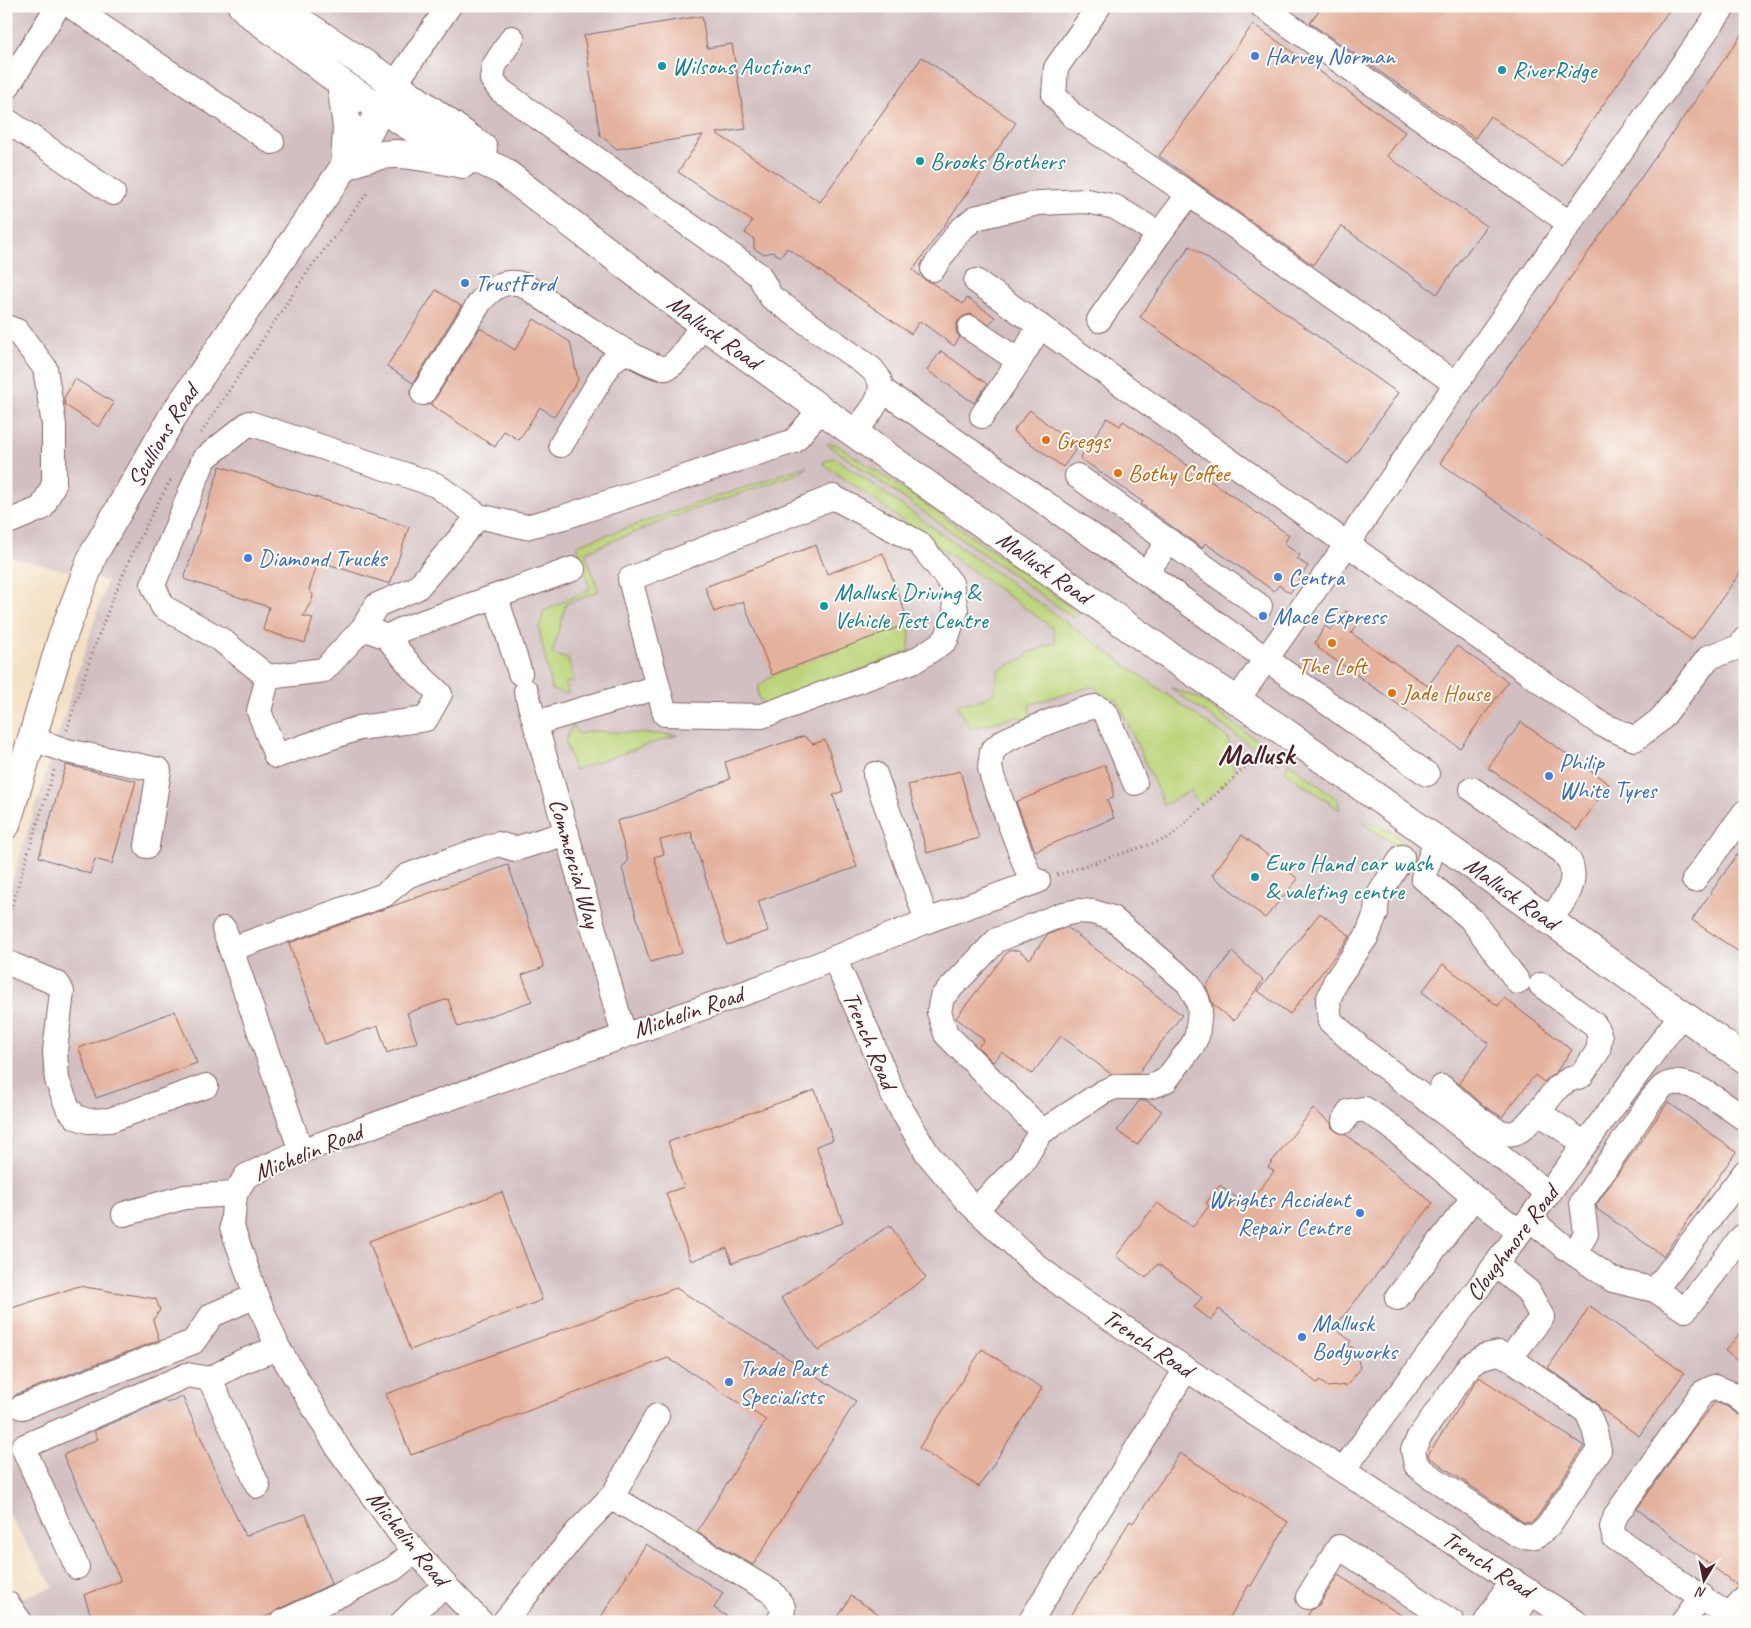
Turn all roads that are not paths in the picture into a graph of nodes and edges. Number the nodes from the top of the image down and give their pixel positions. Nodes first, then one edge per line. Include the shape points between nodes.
1 (58, 6) edge
2 (71, 6) edge
3 (242, 6) edge
4 (277, 6) edge
5 (449, 6) edge
6 (1099, 6) edge
7 (1262, 6) edge
8 (1724, 6) edge
9 (512, 38) dead end
10 (8, 82) edge
11 (341, 83) junction
12 (396, 84) junction
13 (382, 109) junction
14 (6, 120) edge
15 (272, 142) dead end
16 (345, 166) junction
17 (503, 171) junction
18 (113, 192) dead end
19 (1190, 194) junction
20 (1569, 223) junction
21 (1159, 234) junction
22 (933, 268) dead end
23 (976, 281) dead end
24 (1099, 320) dead end
25 (702, 324) junction
26 (1040, 326) junction
27 (6, 327) edge
28 (970, 328) dead end
29 (627, 352) junction
30 (1019, 361) junction
31 (1456, 384) junction
32 (881, 389) junction
33 (423, 394) dead end
34 (820, 408) junction
35 (982, 416) dead end
36 (854, 433) junction
37 (562, 445) dead end
38 (1077, 476) dead end
39 (479, 516) junction
40 (6, 523) edge
41 (1169, 541) junction
42 (1348, 544) junction
43 (572, 569) dead end
44 (1146, 573) junction
45 (496, 597) junction
46 (1260, 606) dead end
47 (363, 628) junction
48 (387, 637) junction
49 (1745, 640) edge
50 (1267, 658) junction
51 (268, 677) junction
52 (658, 687) junction
53 (1236, 700) junction
54 (536, 723) junction
55 (32, 739) junction
56 (875, 774) dead end
57 (1427, 774) dead end
58 (1135, 784) dead end
59 (1472, 789) dead end
60 (1745, 812) edge
61 (6, 825) edge
62 (567, 833) junction
63 (1436, 840) junction
64 (147, 846) dead end
65 (1402, 857) dead end
66 (1694, 880) dead end
67 (927, 921) junction
68 (1549, 921) junction
69 (834, 958) junction
70 (6, 962) edge
71 (1518, 982) dead end
72 (1541, 985) dead end
73 (1681, 1015) junction
74 (624, 1035) junction
75 (1745, 1059) edge
76 (206, 1086) dead end
77 (1442, 1087) dead end
78 (1538, 1112) junction
79 (1745, 1119) edge
80 (1344, 1121) dead end
81 (1040, 1132) junction
82 (1586, 1144) junction
83 (302, 1151) junction
84 (1745, 1172) edge
85 (235, 1194) junction
86 (1549, 1194) junction
87 (1474, 1197) junction
88 (976, 1209) junction
89 (124, 1214) dead end
90 (1525, 1225) junction
91 (1745, 1237) edge
92 (1574, 1252) junction
93 (1496, 1265) junction
94 (1655, 1290) junction
95 (256, 1296) junction
96 (1398, 1298) dead end
97 (278, 1348) junction
98 (1510, 1358) junction
99 (1186, 1369) junction
100 (210, 1379) junction
101 (1745, 1403) edge
102 (22, 1407) dead end
103 (657, 1416) dead end
104 (1343, 1470) junction
105 (258, 1486) dead end
106 (614, 1494) junction
107 (415, 1551) junction
108 (77, 1567) dead end
109 (446, 1586) junction
110 (1522, 1586) junction
111 (1702, 1596) junction
112 (1308, 1597) dead end
113 (1745, 1598) edge
114 (6, 1605) edge
115 (18, 1622) edge
116 (283, 1622) edge
117 (403, 1622) edge
118 (481, 1622) edge
119 (504, 1622) edge
120 (778, 1622) edge
121 (1030, 1622) edge
122 (1452, 1622) edge
123 (1486, 1622) edge
124 (1512, 1622) edge
125 (1576, 1622) edge
126 (1683, 1622) edge

1 - 10 street
2 - 15 street
3 - 11 main road, Mallusk Road
4 - 12 main road
5 - 12 street
6 - 19 street via 1056,68 1054,96 1073,116
7 - 20 street
8 - 20 street
9 - 32 street via 494,66 492,79 500,90 759,275 770,297 872,369
11 - 13 main road, Mallusk Road
11 - 16 main road via 347,127
12 - 13 main road, Scullions Road
12 - 17 main road via 488,152
13 - 16 main road, Scullions Road
13 - 17 main road, Mallusk Road via 421,133
14 - 18 street
16 - 17 main road via 363,158 400,154 422,155
16 - 55 main road, Scullions Road via 172,416 98,547 76,597
17 - 25 main road, Mallusk Road
19 - 21 street
19 - 31 street
20 - 31 street
21 - 22 street via 1115,207 1087,201 1038,203 975,218 958,231
21 - 24 street
23 - 26 street
25 - 29 street via 680,357 665,369 647,364
25 - 34 main road, Mallusk Road
26 - 30 street
26 - 42 street
27 - 40 street via 17,331 45,368 54,425 54,484 42,508
28 - 30 street
29 - 33 street via 524,286 507,282 489,291 480,302
29 - 37 street via 609,365
30 - 35 street
31 - 42 street
32 - 36 street via 876,403
32 - 44 street
34 - 36 main road, Mallusk Road
34 - 39 street via 794,441 564,518 526,527
36 - 53 main road, Mallusk Road
38 - 41 street
39 - 47 street via 417,588 377,606
39 - 51 street via 436,486 249,424 204,459 153,585 163,607 220,639
41 - 44 street
41 - 46 street
42 - 49 street via 1601,724 1635,739 1661,719 1709,657 1739,647
42 - 50 street
43 - 45 street
44 - 50 street
45 - 48 street
45 - 54 street, Commercial Way
47 - 48 street
47 - 51 street via 324,670
48 - 51 street via 412,669 440,694 426,719 359,728 276,756 259,711
50 - 53 street
50 - 57 street
52 - 52 street via 630,579 833,498 919,542 951,583 956,610 946,640 916,660 762,716 665,714
52 - 54 street
53 - 63 main road, Mallusk Road
54 - 62 street, Commercial Way
55 - 61 main road, Scullions Road
55 - 64 street via 159,770
56 - 67 street
58 - 67 street, Michelin Road via 1107,716 1096,707 1073,712 1002,742 992,751 990,768 1035,882
59 - 68 street via 1563,852 1571,864 1571,890
60 - 66 street
62 - 74 street, Commercial Way
62 - 83 street via 515,849 498,844 407,876 384,894 228,939
63 - 68 main road, Mallusk Road
63 - 71 street via 1422,878 1471,919
65 - 86 street via 1377,898 1376,913 1367,936 1335,982 1328,1001 1330,1021 1360,1048
67 - 69 street, Michelin Road
68 - 73 main road, Mallusk Road
69 - 74 street, Michelin Road
69 - 88 street, Trench Road via 893,1095 927,1153
70 - 76 street via 58,984 62,992 56,1051 57,1080 68,1108 76,1117 88,1121 110,1120
72 - 78 street via 1595,1025 1600,1037 1598,1051 1581,1076 1558,1087
73 - 75 main road, Mallusk Road
73 - 82 street, Cloughmore Road
74 - 83 street, Michelin Road
77 - 78 street via 1491,1127 1504,1133 1514,1133 1523,1128
78 - 82 street
79 - 92 street via 1696,1086 1680,1082 1665,1085 1651,1100 1582,1202 1586,1234
80 - 87 street via 1350,1111 1365,1109 1389,1125
81 - 81 street via 1115,1087 1146,1087 1166,1080 1197,1036 1200,1010 1188,983 1104,914 1080,911 1063,914 997,940 942,997 939,1012 946,1034
81 - 88 street via 1022,1163
82 - 86 street, Cloughmore Road
83 - 85 street, Michelin Road via 246,1176
84 - 94 street
85 - 89 street via 185,1197
85 - 95 street, Michelin Road via 232,1227
86 - 90 street, Cloughmore Road
87 - 90 street
87 - 96 street
88 - 99 street, Trench Road via 1038,1267
90 - 92 street
90 - 93 street, Cloughmore Road
91 - 94 street via 1685,1310
92 - 94 street via 1613,1280
93 - 98 street via 1528,1291 1542,1317
93 - 104 street, Cloughmore Road
95 - 97 street, Michelin Road
95 - 102 street via 212,1315 193,1342
97 - 100 street via 241,1362
97 - 107 street, Michelin Road via 340,1451
98 - 98 street via 1587,1412 1600,1450 1549,1525 1540,1535 1530,1538 1518,1535 1427,1474 1416,1465 1413,1450 1470,1365 1485,1356 1499,1353
99 - 104 street, Trench Road
99 - 121 street
100 - 105 street
100 - 108 street via 186,1374 23,1447
101 - 111 street via 1714,1387 1702,1393 1616,1515 1612,1526 1614,1538
103 - 106 street
104 - 110 street, Trench Road
106 - 119 street via 578,1531
106 - 120 street via 620,1504 774,1593 783,1607
107 - 109 street, Michelin Road
107 - 116 street via 393,1570
109 - 117 street
109 - 118 street, Michelin Road
110 - 123 street
110 - 124 street
110 - 125 street, Trench Road
111 - 113 street via 1723,1612 1733,1612
111 - 126 street
112 - 122 street via 1339,1547
114 - 115 main road

